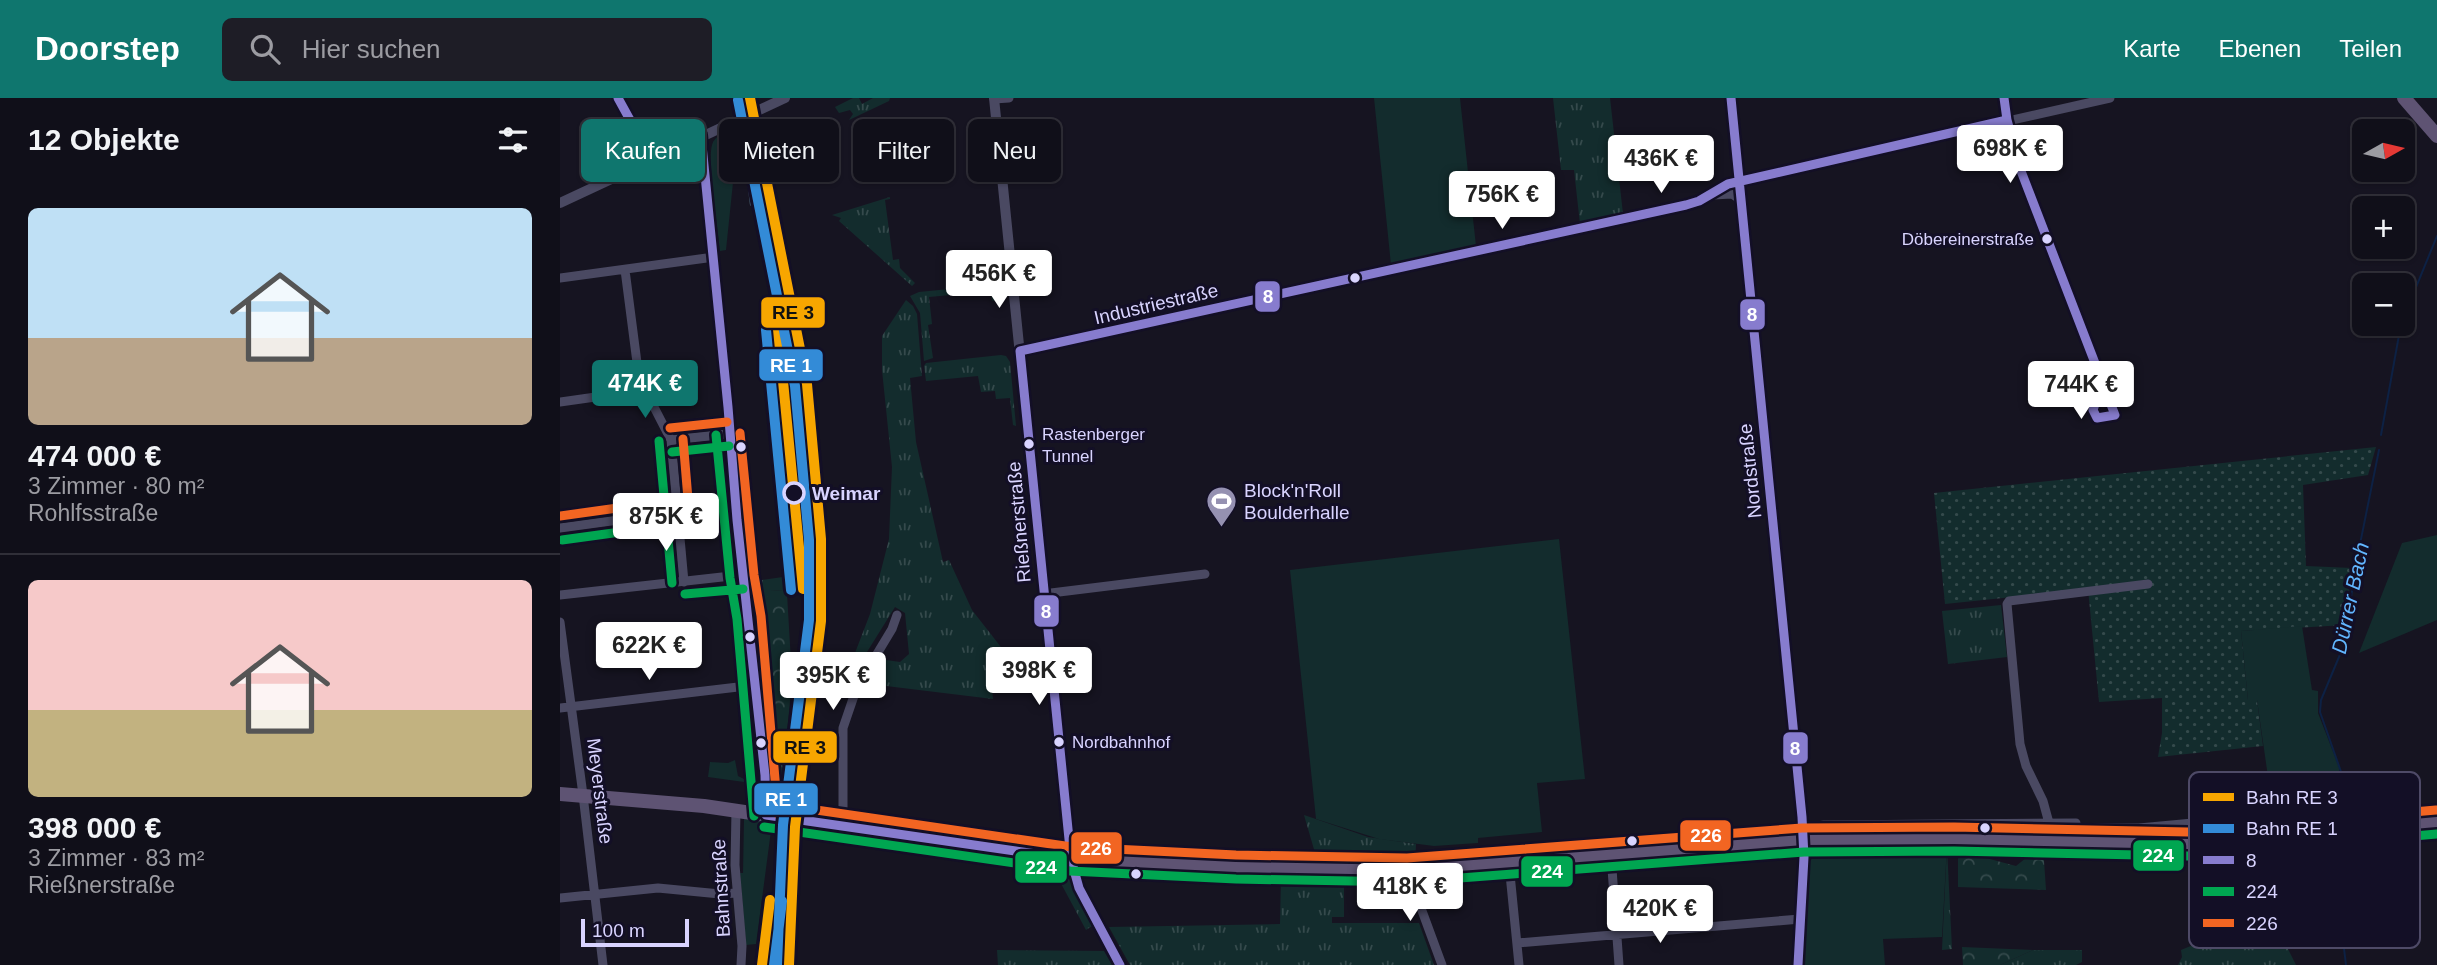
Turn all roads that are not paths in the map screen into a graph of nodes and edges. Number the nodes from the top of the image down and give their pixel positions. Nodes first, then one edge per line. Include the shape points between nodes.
1 (618, 98) edge
2 (785, 98) edge
3 (1009, 98) edge
4 (1731, 98) edge
5 (2004, 98) edge
6 (2110, 98) edge
7 (2404, 98) edge
8 (994, 99) edge
9 (630, 119) edge
10 (2007, 120) junction
11 (705, 133) edge
12 (2437, 136) edge
13 (705, 173) edge
14 (1739, 181) junction
15 (603, 182) edge
16 (1708, 196) junction
17 (1741, 200) junction
18 (560, 203) edge
19 (714, 257) junction
20 (625, 270) junction
21 (560, 278) edge
22 (1020, 351) junction
23 (2102, 383) junction
24 (645, 390) junction
25 (560, 402) edge
26 (728, 434) junction
27 (671, 440) junction
28 (677, 512) junction
29 (560, 528) edge
30 (1205, 574) dead end
31 (743, 577) junction
32 (684, 582) junction
33 (2148, 584) dead end
34 (1043, 594) junction
35 (560, 596) edge
36 (897, 615) dead end
37 (560, 622) edge
38 (755, 685) junction
39 (571, 706) junction
40 (560, 708) edge
41 (560, 794) edge
42 (583, 794) junction
43 (736, 810) junction
44 (766, 815) junction
45 (2189, 822) edge
46 (2049, 823) junction
47 (839, 826) junction
48 (1803, 834) junction
49 (2076, 835) junction
50 (2189, 844) edge
51 (1611, 855) junction
52 (1071, 859) junction
53 (1509, 864) junction
54 (1407, 870) junction
55 (737, 893) junction
56 (595, 895) junction
57 (560, 898) edge
58 (1800, 919) junction
59 (1617, 933) junction
60 (1517, 943) junction
61 (603, 965) edge
62 (741, 965) edge
63 (1120, 965) edge
64 (1442, 965) edge
65 (1519, 965) edge
66 (1619, 965) edge
67 (1798, 965) edge

1 - 9 street
2 - 11 street
3 - 8 street
4 - 14 street, Nordstraße
5 - 10 street
6 - 10 street, Industriestraße
7 - 12 main road
8 - 22 street, Rießnerstraße
10 - 14 street, Industriestraße
10 - 23 street via 2021,171
13 - 19 street
14 - 16 street, Industriestraße
14 - 17 street, Nordstraße
15 - 18 street
16 - 17 street, Industriestraße via 1732,194
16 - 22 street, Industriestraße via 1649,214
17 - 48 street, Nordstraße
19 - 20 street
19 - 26 street
20 - 21 street
20 - 24 street via 639,378
22 - 34 street, Rießnerstraße
23 - 23 street via 2093,407 2102,419 2115,415
24 - 25 street
24 - 27 street
26 - 27 street
26 - 31 street
27 - 28 street
28 - 29 street
28 - 32 street
30 - 34 street
31 - 32 street
31 - 38 street
32 - 35 street
33 - 46 street via 2007,604 2020,744
34 - 52 street, Rießnerstraße
36 - 47 street via 857,687 843,729
37 - 39 street, Meyerstraße
38 - 39 street
38 - 44 street
39 - 40 street
39 - 42 street, Meyerstraße
41 - 42 main road
42 - 43 main road
42 - 56 street, Meyerstraße
43 - 44 main road
43 - 55 street, Bahnstraße
44 - 47 main road
45 - 49 street
46 - 48 street via 1824,825
46 - 49 street via 2076,823
47 - 52 main road
48 - 49 main road via 1930,839
48 - 51 main road
48 - 58 street, Nordstraße
49 - 50 main road
51 - 53 main road
51 - 59 street
52 - 54 main road
52 - 63 street, Rießnerstraße via 1079,888
53 - 54 main road
53 - 60 street
54 - 64 street
55 - 56 street via 658,888
55 - 62 street, Bahnstraße
56 - 57 street
56 - 61 street, Meyerstraße
58 - 59 street
58 - 67 street, Nordstraße
59 - 60 street
59 - 66 street
60 - 65 street

